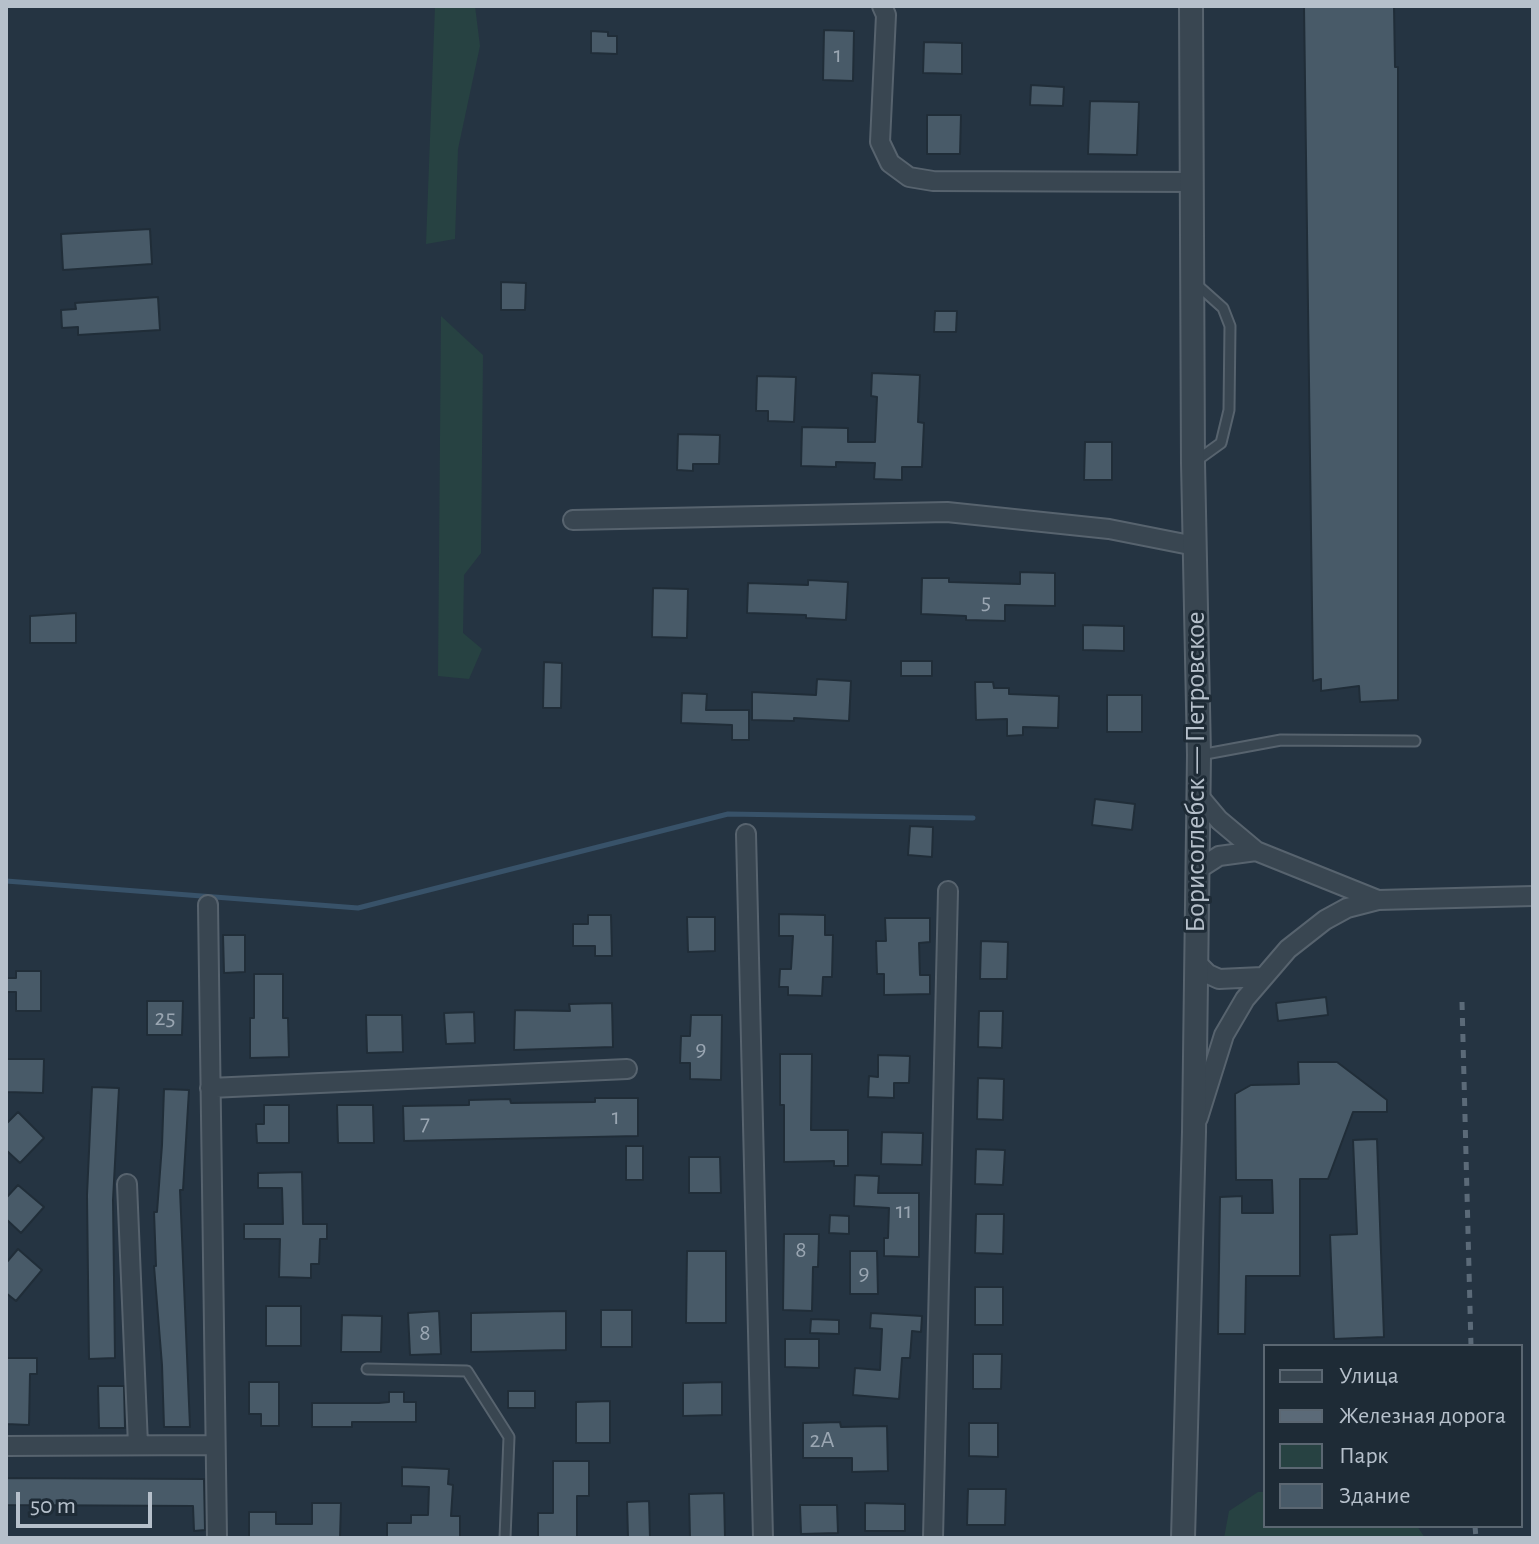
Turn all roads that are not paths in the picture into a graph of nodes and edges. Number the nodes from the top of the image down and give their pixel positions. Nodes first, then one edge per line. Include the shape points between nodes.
1 (882, 6) edge
2 (1191, 6) edge
3 (1192, 182) junction
4 (1193, 281) junction
5 (1193, 463) junction
6 (573, 520) dead end
7 (1195, 546) junction
8 (1415, 741) dead end
9 (1199, 755) junction
10 (1198, 795) junction
11 (746, 834) dead end
12 (1256, 851) junction
13 (1197, 870) junction
14 (948, 891) dead end
15 (1533, 896) edge
16 (1378, 900) junction
17 (208, 905) dead end
18 (1196, 962) junction
19 (1262, 977) junction
20 (627, 1069) dead end
21 (210, 1088) junction
22 (1194, 1132) junction
23 (127, 1184) dead end
24 (367, 1369) dead end
25 (138, 1445) junction
26 (215, 1445) junction
27 (6, 1446) edge
28 (217, 1538) edge
29 (505, 1538) edge
30 (763, 1538) edge
31 (933, 1538) edge
32 (1183, 1538) edge

1 - 3 street via 886,15 880,142 890,163 909,177
2 - 3 street, Борисоглебск — Петровское
3 - 4 street, Борисоглебск — Петровское
4 - 5 street, Борисоглебск — Петровское
4 - 5 lane via 1223,308 1230,326 1229,410 1221,443
5 - 7 street, Борисоглебск — Петровское
6 - 7 street via 947,512 1109,529
7 - 9 street, Борисоглебск — Петровское
8 - 9 lane via 1281,740
9 - 10 street, Борисоглебск — Петровское
10 - 12 street
10 - 13 street, Борисоглебск — Петровское
11 - 30 street
12 - 13 street via 1219,856
12 - 16 street
13 - 18 street, Борисоглебск — Петровское
14 - 31 street
15 - 16 street
16 - 19 street via 1325,920
17 - 21 street
18 - 19 street via 1219,979
18 - 22 street, Борисоглебск — Петровское
19 - 22 street via 1224,1035
20 - 21 street
21 - 26 street
22 - 32 street, Борисоглебск — Петровское
23 - 25 street
24 - 29 lane via 467,1371 509,1437
25 - 26 street
25 - 27 street
26 - 28 street

